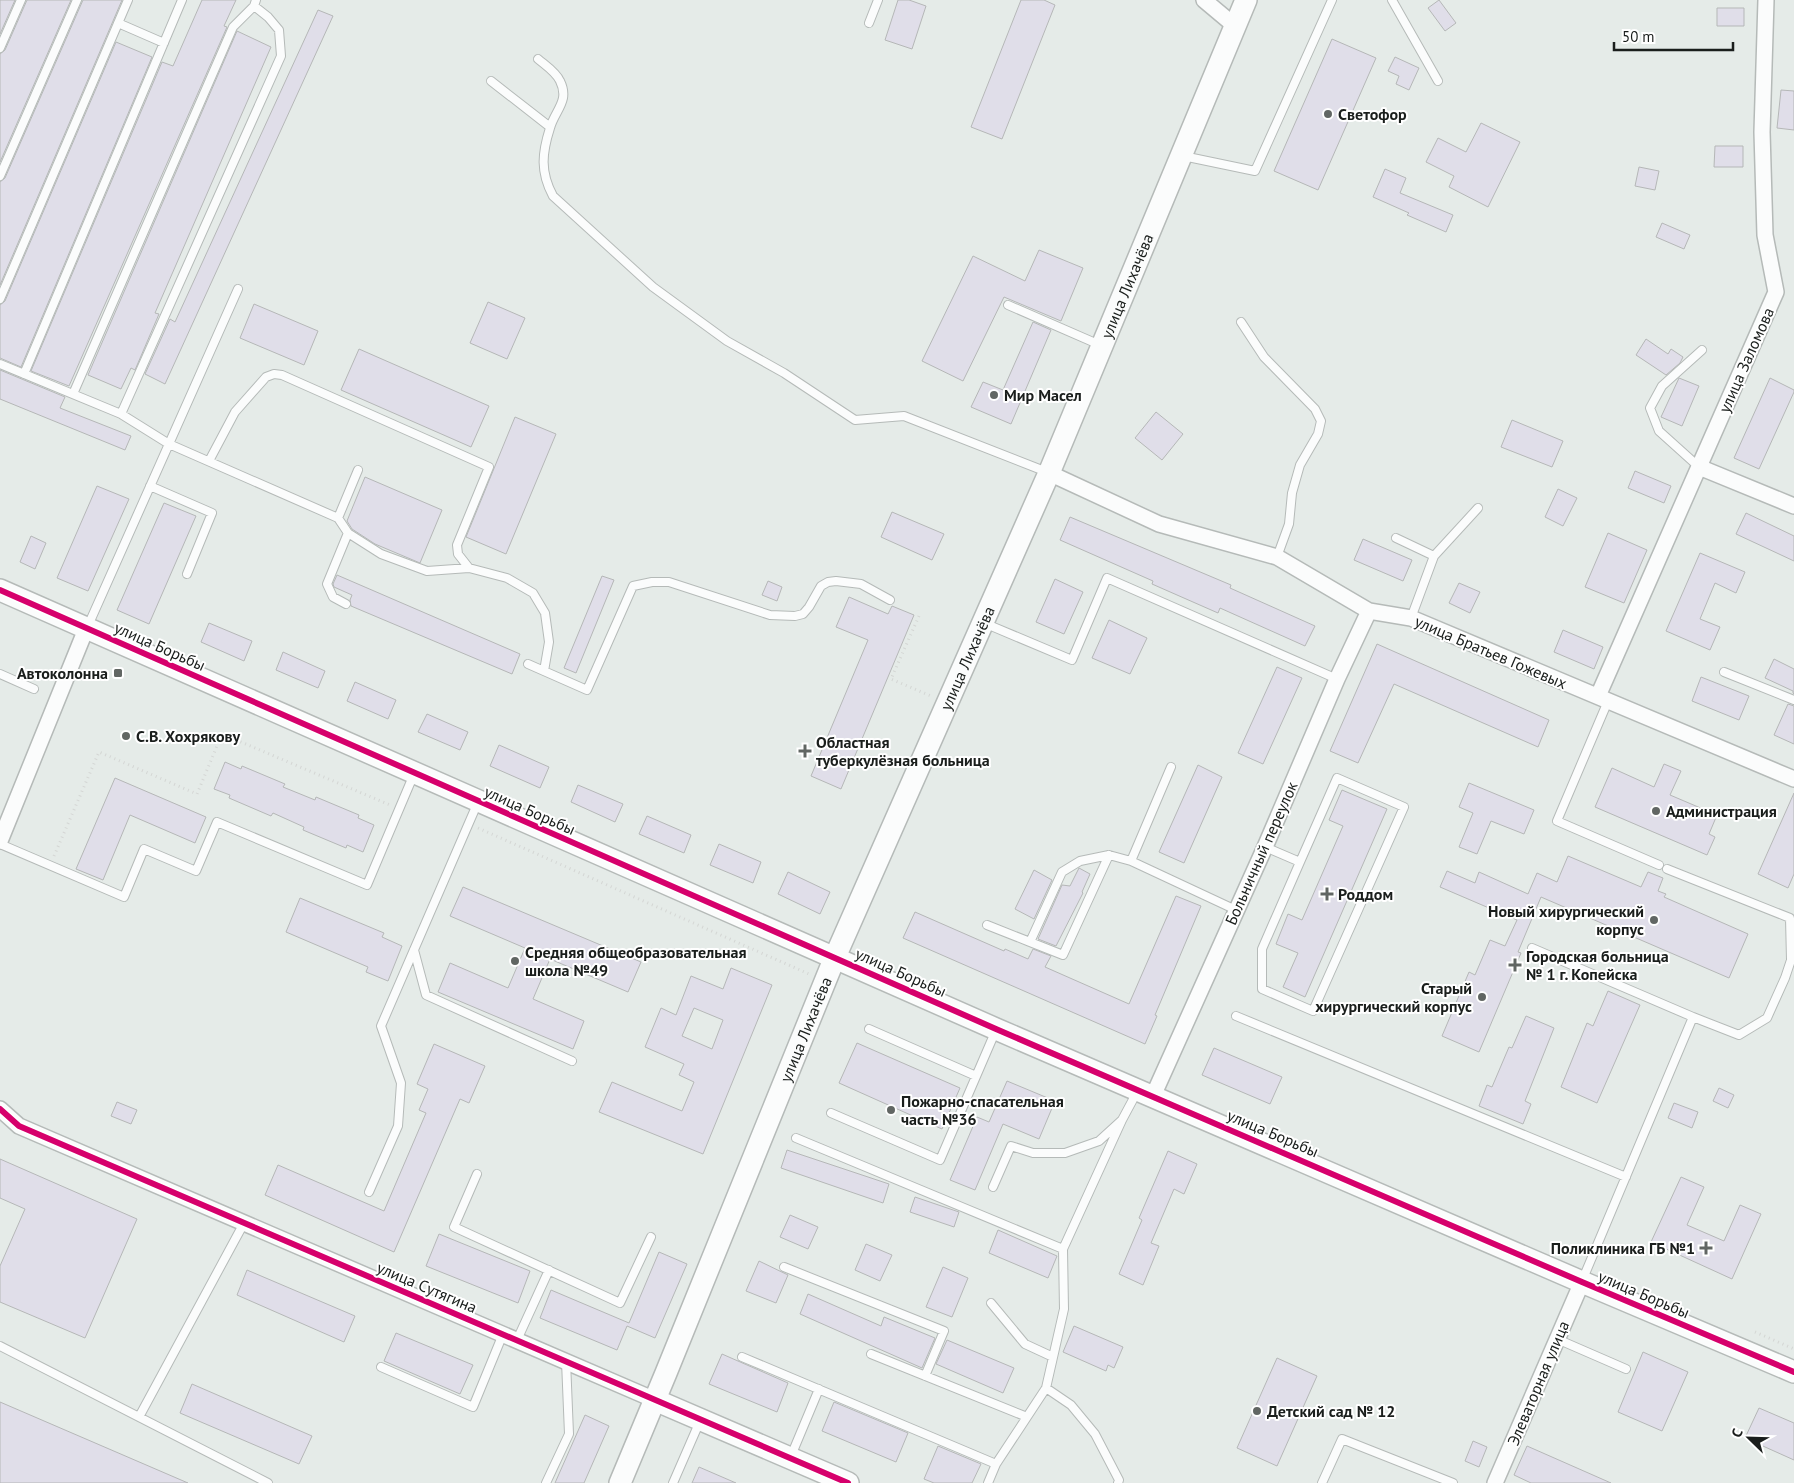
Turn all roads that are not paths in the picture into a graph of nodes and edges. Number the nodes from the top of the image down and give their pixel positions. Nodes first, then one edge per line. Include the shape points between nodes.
1 (21, 0) edge
2 (77, 0) edge
3 (128, 0) edge
4 (182, 0) edge
5 (878, 0) edge
6 (1204, 0) edge
7 (1246, 0) edge
8 (1332, 0) edge
9 (1392, 0) edge
10 (1766, 0) edge
11 (255, 3) edge
12 (869, 23) dead end
13 (118, 24) junction
14 (1236, 26) junction
15 (164, 43) junction
16 (0, 48) edge
17 (538, 59) dead end
18 (491, 81) dead end
19 (1438, 81) dead end
20 (550, 127) junction
21 (1181, 156) junction
22 (0, 176) edge
23 (238, 290) dead end
24 (0, 299) edge
25 (1008, 305) dead end
26 (1241, 322) dead end
27 (1102, 346) junction
28 (1702, 350) dead end
29 (0, 364) edge
30 (24, 374) junction
31 (73, 394) junction
32 (121, 414) junction
33 (169, 444) junction
34 (209, 461) junction
35 (1700, 467) junction
36 (358, 470) dead end
37 (1049, 473) junction
38 (150, 486) junction
39 (1794, 506) edge
40 (1478, 508) dead end
41 (338, 518) junction
42 (348, 533) junction
43 (1396, 538) dead end
44 (1434, 556) junction
45 (1277, 557) junction
46 (469, 568) junction
47 (187, 574) dead end
48 (0, 590) edge
49 (890, 600) dead end
50 (346, 604) dead end
51 (1369, 611) junction
52 (1411, 618) junction
53 (984, 622) junction
54 (86, 629) junction
55 (528, 664) dead end
56 (544, 671) junction
57 (1724, 672) dead end
58 (0, 674) edge
59 (1337, 679) junction
60 (34, 689) dead end
61 (1603, 699) junction
62 (1794, 700) edge
63 (1171, 767) dead end
64 (415, 774) junction
65 (1794, 779) edge
66 (478, 802) junction
67 (0, 842) edge
68 (1265, 847) junction
69 (1109, 855) junction
70 (1132, 861) junction
71 (1300, 862) junction
72 (1659, 865) dead end
73 (1667, 869) dead end
74 (1794, 909) edge
75 (1236, 910) junction
76 (1790, 918) junction
77 (986, 925) dead end
78 (1030, 942) junction
79 (1532, 948) dead end
80 (414, 950) junction
81 (835, 957) junction
82 (1785, 978) junction
83 (1794, 981) edge
84 (1236, 1016) dead end
85 (1693, 1017) junction
86 (869, 1029) dead end
87 (996, 1029) junction
88 (572, 1061) dead end
89 (976, 1076) junction
90 (1145, 1093) junction
91 (0, 1109) edge
92 (830, 1113) dead end
93 (1122, 1120) junction
94 (796, 1138) dead end
95 (477, 1174) dead end
96 (1626, 1177) junction
97 (994, 1187) dead end
98 (368, 1192) dead end
99 (244, 1222) junction
100 (651, 1237) dead end
101 (1063, 1249) junction
102 (784, 1266) dead end
103 (549, 1270) junction
104 (1582, 1282) junction
105 (991, 1303) dead end
106 (510, 1337) junction
107 (1557, 1339) junction
108 (0, 1346) edge
109 (871, 1354) dead end
110 (742, 1357) dead end
111 (1053, 1357) junction
112 (566, 1361) junction
113 (382, 1368) dead end
114 (1626, 1369) dead end
115 (1794, 1372) edge
116 (926, 1376) junction
117 (1046, 1388) junction
118 (819, 1389) junction
119 (655, 1400) junction
120 (139, 1417) junction
121 (1027, 1417) junction
122 (701, 1420) junction
123 (790, 1458) junction
124 (996, 1464) junction
125 (268, 1483) edge
126 (546, 1483) edge
127 (620, 1483) edge
128 (672, 1483) edge
129 (848, 1483) edge
130 (988, 1483) edge
131 (1118, 1483) edge
132 (1322, 1483) edge
133 (1453, 1483) edge
134 (1495, 1483) edge

1 - 16 lane
2 - 22 lane
3 - 13 lane
4 - 15 lane
5 - 12 lane
6 - 14 street
7 - 14 street, улица Лихачёва
8 - 21 lane via 1256,171
9 - 19 lane
10 - 35 street, улица Заломова via 1762,132 1765,235 1776,292
11 - 31 lane via 233,27
11 - 32 lane via 279,30 281,56
13 - 15 lane
13 - 24 lane
14 - 21 street, улица Лихачёва
15 - 30 lane
17 - 20 lane via 556,74 564,99
18 - 20 lane
20 - 37 lane via 542,164 553,196 653,287 727,341 784,373 855,420 904,416
21 - 27 street, улица Лихачёва
23 - 33 lane
25 - 27 lane
26 - 45 lane via 1264,357 1315,409 1320,421 1318,434 1300,465 1292,493 1289,524
27 - 37 street, улица Лихачёва
28 - 35 lane via 1662,386 1650,408 1659,431
29 - 30 lane
30 - 31 lane
31 - 32 lane
32 - 33 lane
33 - 34 lane
33 - 38 lane
34 - 41 lane
34 - 46 lane via 235,412 266,376 282,375 489,467 457,546 458,554
35 - 39 street
35 - 61 street, улица Заломова
36 - 41 lane
37 - 45 street, улица Братьев Гожевых via 1159,524
37 - 53 street, улица Лихачёва
38 - 47 lane via 212,513
38 - 54 lane
40 - 44 lane
41 - 42 lane
42 - 46 lane via 381,554 428,571
42 - 50 lane via 327,584 334,597
43 - 44 lane
44 - 52 lane
45 - 51 street, улица Братьев Гожевых
46 - 56 lane via 507,578 533,593 545,613 549,642
48 - 54 street, улица Борьбы
49 - 56 lane via 861,584 828,582 821,586 803,614 770,615 669,582 652,582 633,586 587,690
51 - 52 street, улица Братьев Гожевых
51 - 59 street, Больничный переулок
52 - 61 street, улица Братьев Гожевых
53 - 59 lane via 1072,660 1107,578
53 - 81 street, улица Лихачёва
54 - 64 street, улица Борьбы
54 - 67 street
55 - 56 lane
57 - 62 lane
58 - 60 lane
59 - 68 street, Больничный переулок
61 - 65 street, улица Братьев Гожевых
61 - 72 lane via 1557,821
63 - 70 lane
64 - 66 street, улица Борьбы
64 - 67 lane via 367,885 217,822 196,871 144,849 124,897
66 - 80 lane
66 - 81 street, улица Борьбы
68 - 71 lane
68 - 75 street, Больничный переулок
69 - 70 lane
69 - 78 lane via 1080,861 1062,872
69 - 78 lane via 1063,955
70 - 75 lane
71 - 71 lane via 1262,949 1262,988 1314,1011 1404,806 1337,778
73 - 76 lane
74 - 76 lane
75 - 90 street, Больничный переулок
76 - 82 lane via 1791,960
77 - 78 lane
79 - 85 lane
80 - 88 lane via 426,995
80 - 98 lane via 381,1026 401,1083 398,1126
81 - 87 street, улица Борьбы
81 - 119 street, улица Лихачёва
82 - 83 lane
82 - 85 lane via 1767,1018 1740,1035
84 - 96 lane
85 - 96 lane
86 - 89 lane
87 - 89 lane
87 - 90 street, улица Борьбы
89 - 92 lane via 940,1160
90 - 93 lane
90 - 104 street, улица Борьбы
91 - 99 street, улица Сутягина via 19,1126
93 - 97 lane via 1099,1141 1066,1154 1033,1153 1011,1146
93 - 101 lane
94 - 101 lane
95 - 103 lane via 454,1228
96 - 104 lane
99 - 106 street, улица Сутягина
99 - 120 lane
100 - 103 lane via 620,1303
101 - 111 lane via 1064,1309
102 - 116 lane via 944,1331
103 - 106 lane
104 - 107 street, Элеваторная улица
104 - 115 street, улица Борьбы
105 - 111 lane via 1025,1344
106 - 112 street, улица Сутягина
106 - 113 lane via 473,1407
107 - 114 lane
107 - 134 street, Элеваторная улица
108 - 120 lane
109 - 116 lane
110 - 118 lane
111 - 117 lane
112 - 119 street, улица Сутягина
112 - 126 lane via 569,1434
116 - 121 lane
117 - 121 lane
117 - 131 lane via 1071,1405 1095,1434
118 - 123 lane
118 - 124 lane
119 - 122 street, улица Сутягина
119 - 127 street, улица Лихачёва
120 - 125 lane
121 - 124 lane
122 - 123 street, улица Сутягина
122 - 128 lane
123 - 129 street, улица Сутягина
124 - 130 lane
132 - 133 lane via 1342,1439

